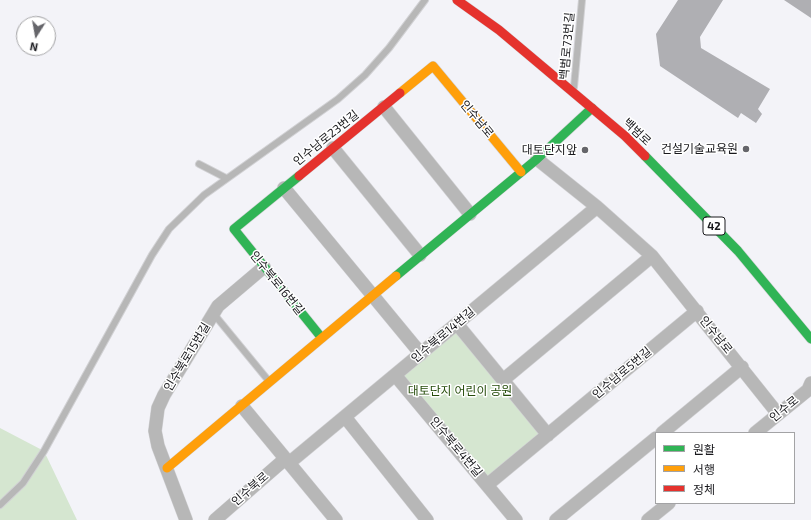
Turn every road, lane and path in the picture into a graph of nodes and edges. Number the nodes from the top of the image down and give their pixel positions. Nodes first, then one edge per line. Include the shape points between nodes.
1 (425, 0) edge
2 (457, 0) edge
3 (582, 0) edge
4 (434, 66) joint
5 (574, 93) junction
6 (384, 107) junction
7 (592, 108) junction
8 (333, 148) junction
9 (537, 159) junction
10 (199, 164) dead end
11 (521, 172) junction
12 (226, 178) junction
13 (284, 188) junction
14 (597, 207) junction
15 (470, 214) junction
16 (234, 229) joint
17 (420, 255) junction
18 (652, 256) junction
19 (264, 267) junction
20 (372, 294) junction
21 (697, 311) junction
22 (214, 313) junction
23 (457, 324) junction
24 (321, 337) junction
25 (811, 339) edge
26 (421, 354) junction
27 (742, 367) junction
28 (396, 375) junction
29 (503, 380) junction
30 (270, 381) junction
31 (811, 384) edge
32 (242, 406) junction
33 (778, 414) junction
34 (345, 417) junction
35 (663, 432) edge
36 (756, 432) edge
37 (548, 435) junction
38 (655, 439) edge
39 (287, 461) junction
40 (167, 468) junction
41 (487, 485) junction
42 (668, 504) edge
43 (0, 505) edge
44 (333, 519) edge
45 (186, 520) edge
46 (215, 520) edge
47 (427, 520) edge
48 (516, 520) edge
49 (556, 520) edge
50 (648, 520) edge

1 - 12 lane via 365,75 338,99
2 - 5 street, 백범로 / 42 via 499,30
3 - 5 lane, 백범로73번길
4 - 6 street, 인수남로23번길
4 - 11 street, 인수남로
5 - 7 street, 백범로 / 42
6 - 8 street, 인수남로23번길
6 - 15 street
7 - 9 street
7 - 25 street, 백범로 / 42 via 625,136 738,251
8 - 13 street, 인수남로23번길
8 - 17 street
9 - 11 street
9 - 14 street, 인수남로
10 - 12 lane
11 - 15 street
12 - 43 lane via 204,195 169,229 152,255 44,452 23,483
13 - 16 street, 인수남로23번길
13 - 20 street
14 - 18 street, 인수남로
14 - 23 street, 인수북로14번길
15 - 17 street
16 - 19 street, 인수북로16번길
17 - 20 street
18 - 21 street, 인수남로
18 - 29 street
19 - 22 street, 인수북로15번길 via 218,306
19 - 24 street, 인수북로16번길
20 - 24 street
20 - 26 street
21 - 27 street, 인수남로
21 - 37 street, 인수남로5번길
22 - 30 lane
22 - 40 street, 인수북로15번길 via 158,408 155,431
23 - 26 street, 인수북로14번길
23 - 29 street
24 - 30 street
26 - 28 street, 인수북로14번길
27 - 33 street, 인수남로
27 - 35 street
28 - 34 street, 인수북로14번길
28 - 41 street, 인수북로4번길
29 - 37 street
30 - 32 street
31 - 33 street, 인수로 via 808,390
32 - 39 street
32 - 40 street
33 - 36 street, 인수로
34 - 39 street, 인수북로14번길
34 - 47 street
37 - 41 street, 인수남로5번길
38 - 49 street
39 - 44 street
39 - 46 street, 인수북로
40 - 45 street, 인수북로15번길
41 - 48 street, 인수북로4번길
42 - 50 street

